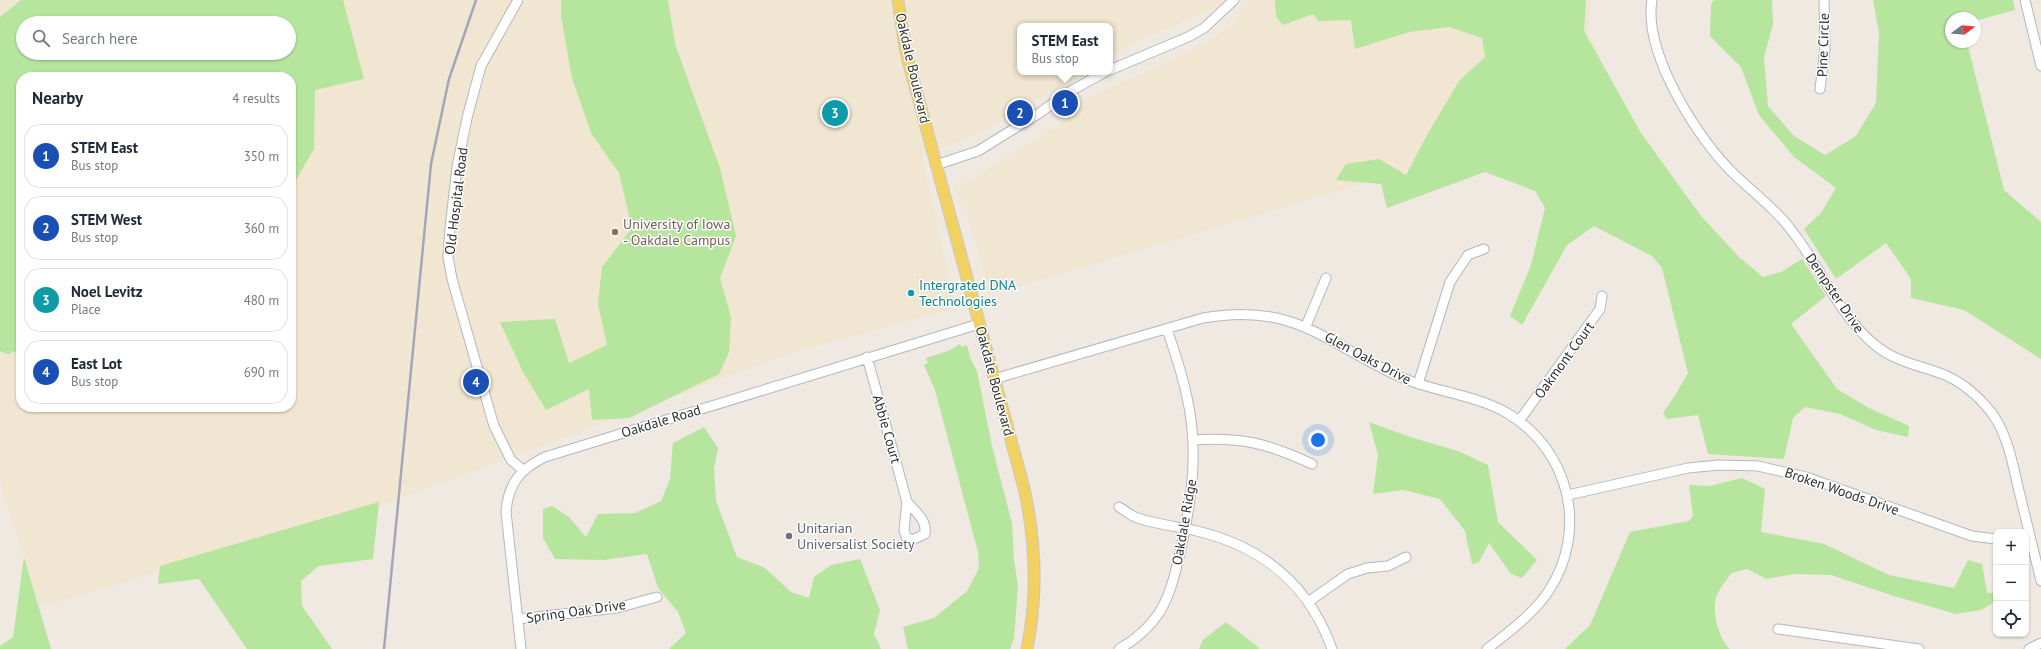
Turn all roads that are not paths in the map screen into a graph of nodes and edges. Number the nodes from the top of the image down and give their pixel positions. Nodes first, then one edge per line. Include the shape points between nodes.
1 (518, 0) edge
2 (898, 0) edge
3 (1234, 0) edge
4 (1652, 0) edge
5 (1824, 0) edge
6 (2025, 0) edge
7 (2041, 66) edge
8 (1113, 69) edge
9 (1100, 75) edge
10 (1820, 89) dead end
11 (936, 165) junction
12 (1484, 249) dead end
13 (1326, 278) dead end
14 (1602, 296) dead end
15 (979, 324) junction
16 (1306, 326) junction
17 (1167, 329) junction
18 (867, 357) junction
19 (994, 379) junction
20 (1418, 384) junction
21 (1519, 421) junction
22 (1193, 440) junction
23 (1312, 464) dead end
24 (523, 470) junction
25 (1568, 495) junction
26 (907, 502) dead end
27 (1120, 507) dead end
28 (1185, 529) junction
29 (2026, 529) edge
30 (1993, 539) edge
31 (2029, 540) edge
32 (1406, 557) dead end
33 (2041, 581) edge
34 (657, 597) dead end
35 (1308, 602) junction
36 (518, 619) junction
37 (1778, 629) dead end
38 (2041, 643) edge
39 (521, 649) edge
40 (1027, 649) edge
41 (1119, 649) edge
42 (1332, 649) edge
43 (1487, 649) edge
44 (1919, 649) edge
45 (2029, 649) edge

1 - 24 street, Old Hospital Road via 481,66 459,158 448,257 494,426 511,460
2 - 11 main road, Oakdale Boulevard via 906,53
3 - 8 street via 1204,28
4 - 29 street, Dempster Drive via 1654,35 1663,64 1695,128 1735,175 1776,211 1853,324 1866,338 1889,355 1961,384 1992,414 2007,442
5 - 10 street, Pine Circle via 1825,50
6 - 7 street
9 - 11 street via 978,150
11 - 15 main road, Oakdale Boulevard
12 - 20 street via 1468,255 1450,282
13 - 16 street
14 - 21 street, Oakmont Court via 1600,309
15 - 18 street, Oakdale Road
15 - 19 main road, Oakdale Boulevard
16 - 17 street, Glen Oaks Drive via 1274,317 1238,314 1203,318
16 - 20 street, Glen Oaks Drive via 1382,368
17 - 19 street, Glen Oaks Drive
17 - 22 street, Oakdale Ridge via 1188,400
18 - 24 street, Oakdale Road via 544,456
18 - 26 street, Abbie Court
19 - 40 main road, Oakdale Boulevard via 1024,488 1033,541 1034,593
20 - 21 street, Glen Oaks Drive via 1494,407
21 - 25 street, Glen Oaks Drive via 1540,439 1550,453 1559,468
22 - 23 street via 1223,438 1256,442 1272,446
22 - 28 street, Oakdale Ridge via 1192,490
24 - 36 street, Oakdale Road via 511,487 506,512
25 - 30 street, Broken Woods Drive via 1688,468 1719,465 1758,466 1806,477 1972,536
25 - 43 street, Glen Oaks Drive via 1570,536 1563,563 1554,583 1536,607
27 - 28 street via 1135,517
28 - 35 street via 1231,541 1259,555 1286,576
28 - 41 street, Oakdale Ridge via 1167,599 1140,635
31 - 33 street, Dempster Drive
32 - 35 street via 1388,566 1367,568 1348,574
34 - 36 street, Spring Oak Drive via 617,608
35 - 42 street via 1321,622
36 - 39 street, Oakdale Road
37 - 44 street
38 - 45 street

